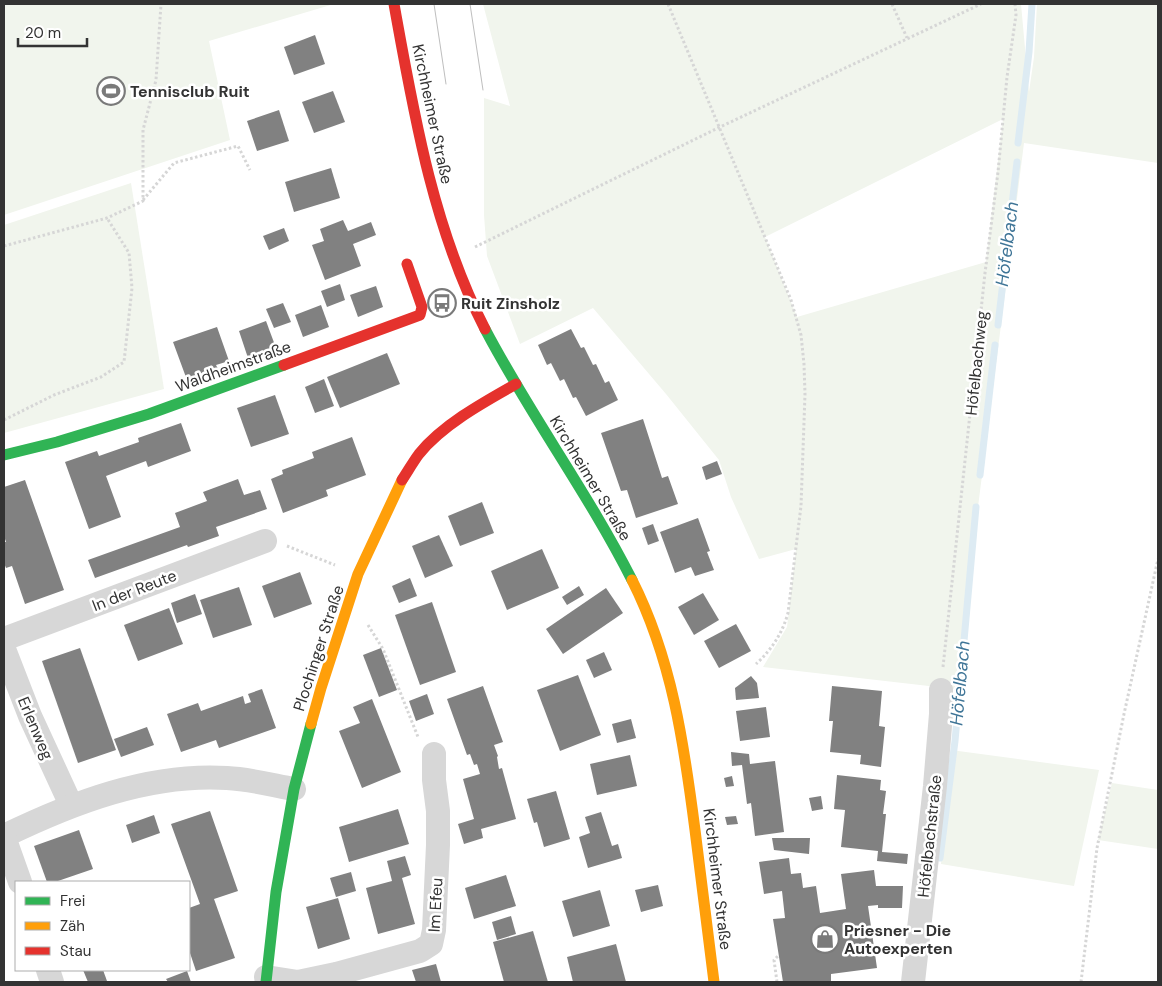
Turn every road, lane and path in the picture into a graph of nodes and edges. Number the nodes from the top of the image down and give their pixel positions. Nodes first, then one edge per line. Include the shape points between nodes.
1 (161, 4) edge
2 (394, 4) edge
3 (668, 4) edge
4 (892, 4) edge
5 (981, 4) edge
6 (1015, 4) edge
7 (907, 38) junction
8 (720, 127) junction
9 (250, 170) dead end
10 (143, 201) junction
11 (107, 218) junction
12 (4, 246) edge
13 (472, 249) dead end
14 (407, 264) dead end
15 (516, 384) junction
16 (4, 420) edge
17 (4, 455) edge
18 (265, 541) joint
19 (1158, 559) edge
20 (358, 574) junction
21 (348, 610) junction
22 (4, 639) edge
23 (4, 649) edge
24 (944, 662) dead end
25 (756, 664) dead end
26 (941, 690) dead end
27 (434, 754) joint
28 (294, 789) junction
29 (71, 805) junction
30 (4, 837) edge
31 (20, 881) edge
32 (779, 955) dead end
33 (266, 980) edge
34 (714, 982) edge
35 (777, 982) edge
36 (913, 982) edge
37 (1081, 982) edge

1 - 10 path via 156,80 143,130
2 - 15 street, Kirchheimer Straße via 417,129 436,204 468,294
3 - 8 path
4 - 7 path
5 - 7 path
6 - 24 path, Höfelbachweg
7 - 8 path
8 - 13 path
8 - 25 path via 797,317 804,364 801,506 788,613 776,642
9 - 10 path via 238,146 174,163
10 - 11 path
11 - 12 path
11 - 16 path via 129,253 132,288 124,362 101,377 54,395
14 - 17 street, Waldheimstraße via 422,307 420,315 414,318 149,414
15 - 20 street, Plochinger Straße via 468,412 420,453 398,486
15 - 34 street, Kirchheimer Straße via 622,561 663,655 683,735
18 - 20 path via 294,548
18 - 22 street, In der Reute
19 - 37 path via 1097,848
20 - 21 street, Plochinger Straße
21 - 27 path via 368,624 383,649 417,737
21 - 28 street, Plochinger Straße via 321,688
23 - 29 street, Erlenweg
26 - 36 street, Höfelbachstraße via 936,777
27 - 33 street, Im Efeu via 438,845 431,944 420,951 336,974 298,982
28 - 29 street via 234,778 205,777 151,784
28 - 33 street, Plochinger Straße via 276,892
29 - 30 street
30 - 31 street
32 - 35 path via 774,960

